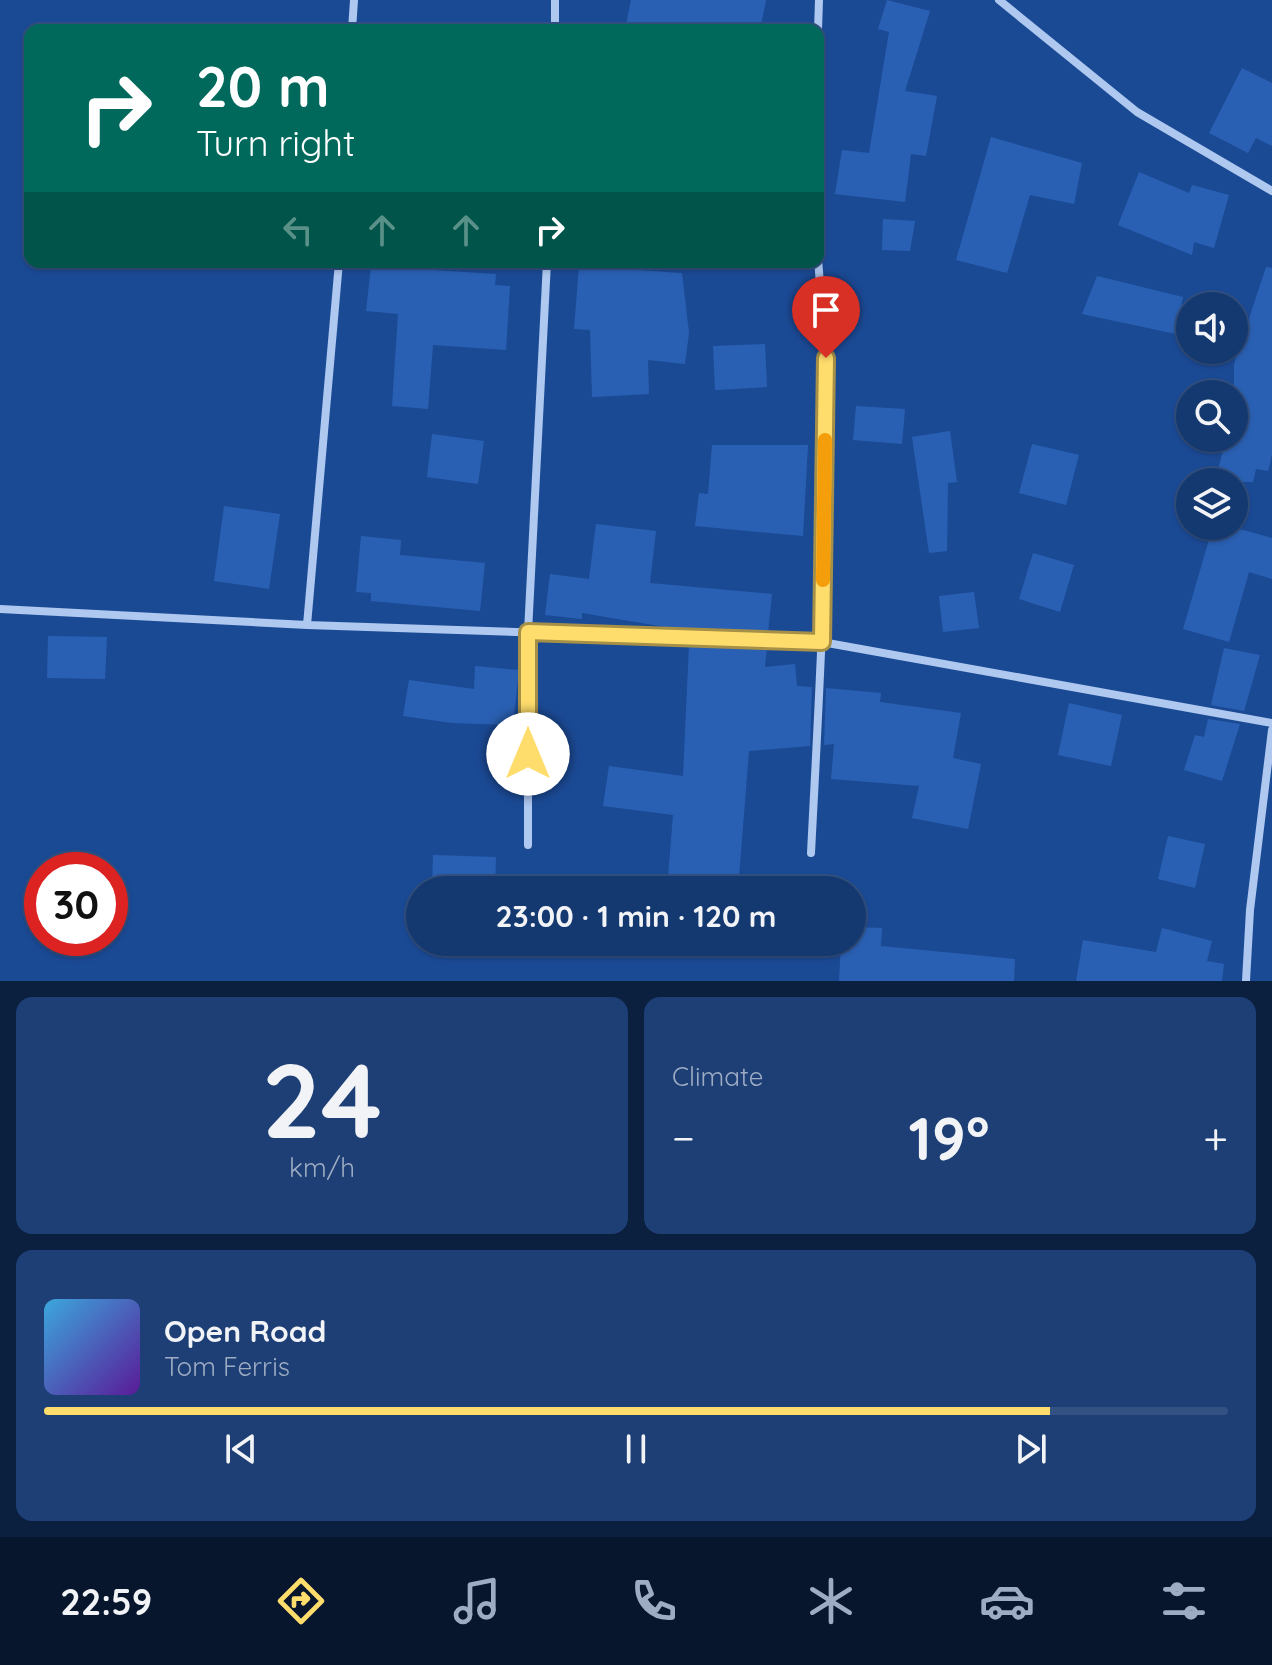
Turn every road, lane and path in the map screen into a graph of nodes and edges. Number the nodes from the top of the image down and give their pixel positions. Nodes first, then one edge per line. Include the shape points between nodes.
1 (354, 0) edge
2 (555, 0) edge
3 (819, 0) edge
4 (999, 0) edge
5 (352, 24) edge
6 (555, 24) edge
7 (818, 24) edge
8 (1272, 191) edge
9 (338, 268) edge
10 (547, 268) edge
11 (819, 268) edge
12 (0, 609) edge
13 (307, 625) junction
14 (528, 632) junction
15 (822, 642) junction
16 (1272, 723) edge
17 (1272, 730) edge
18 (528, 845) dead end
19 (811, 853) dead end
20 (1246, 981) edge

1 - 5 street
2 - 6 street
3 - 7 street
4 - 8 street via 1137,112
9 - 13 street
10 - 14 street
11 - 15 street via 826,358
12 - 13 street
13 - 14 street
14 - 15 street
14 - 18 street
15 - 16 street
15 - 19 street
17 - 20 street

